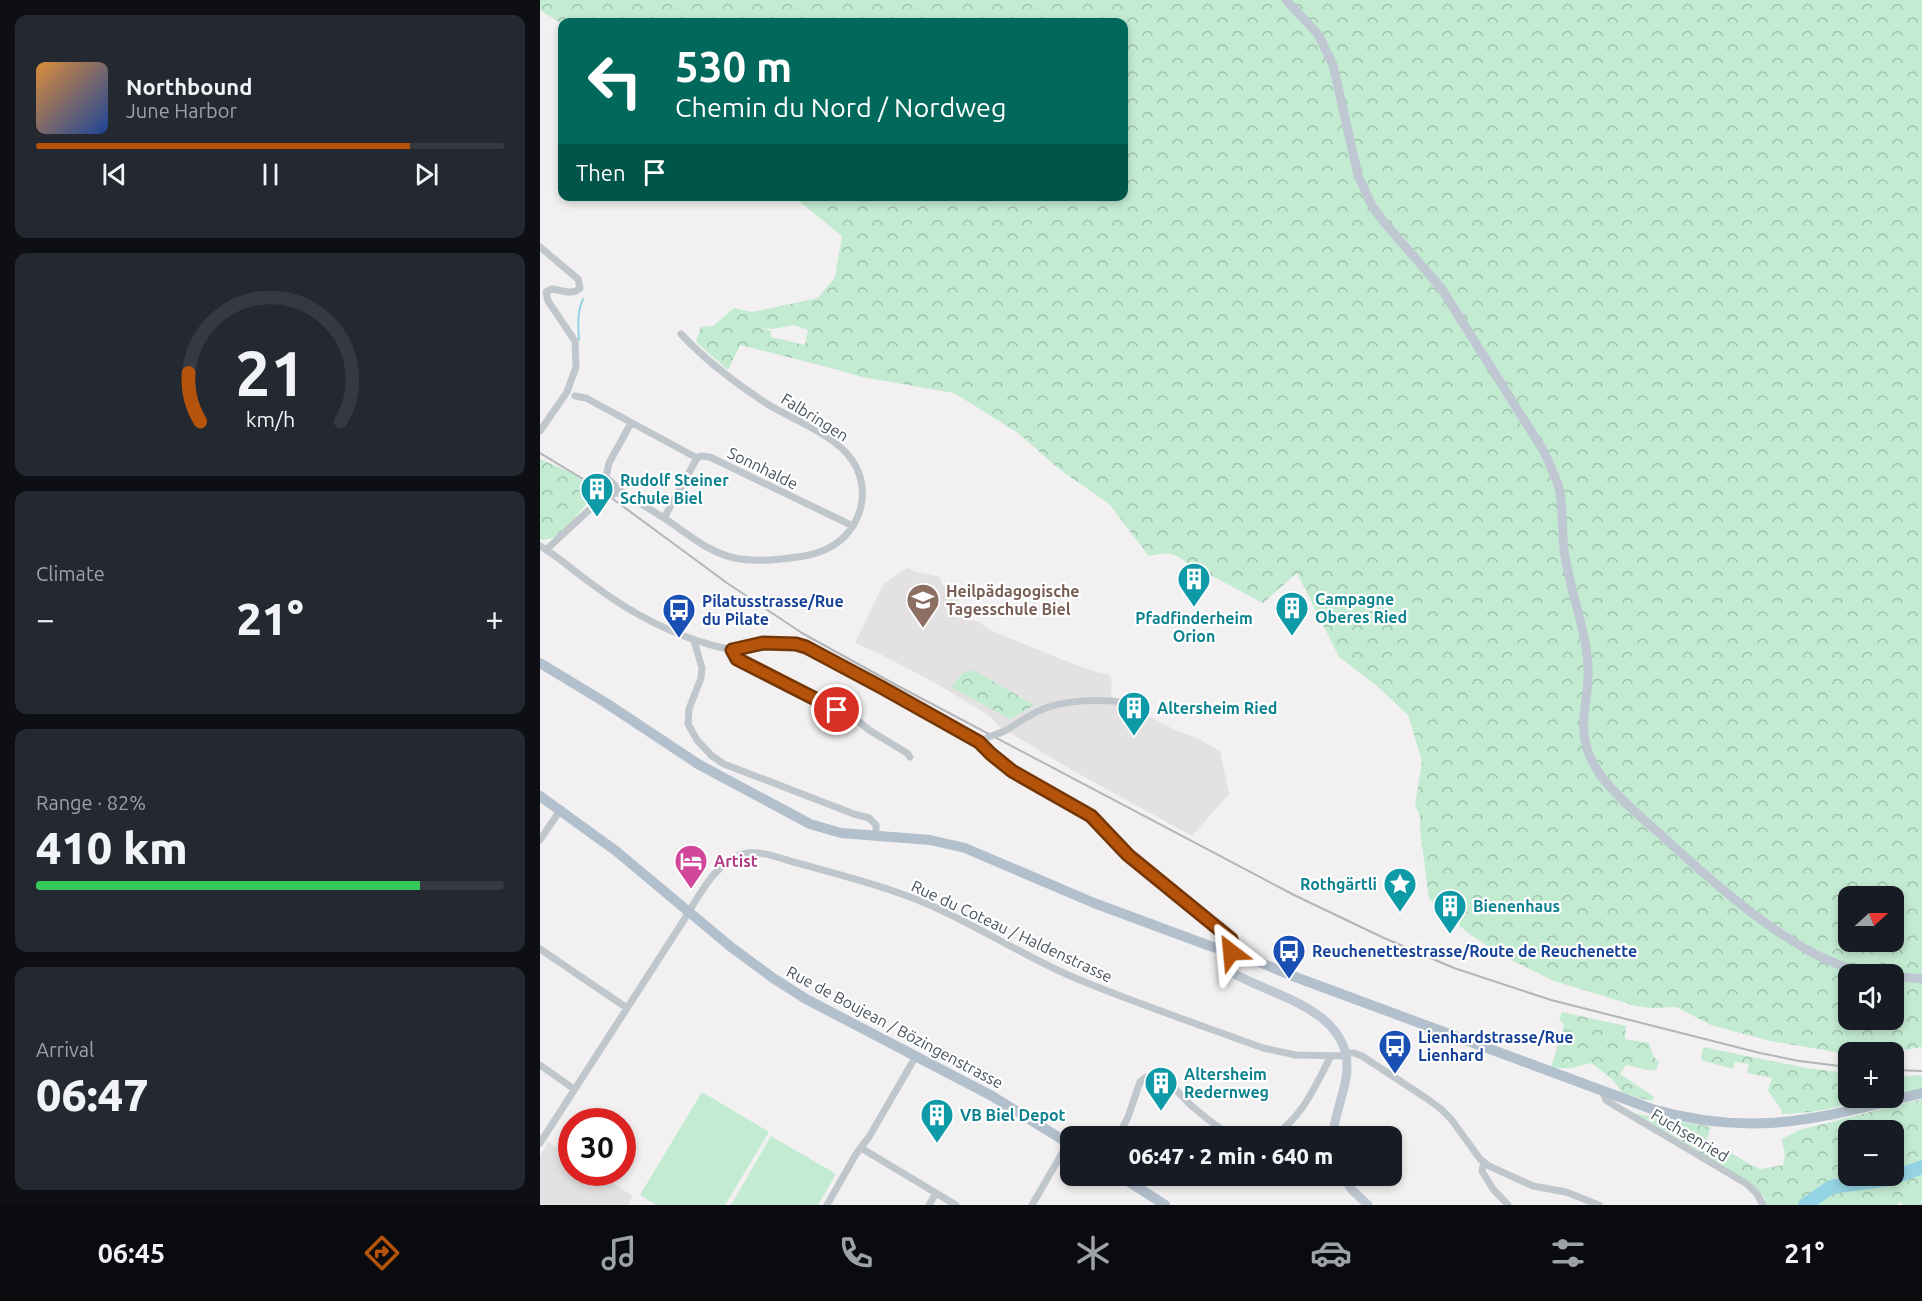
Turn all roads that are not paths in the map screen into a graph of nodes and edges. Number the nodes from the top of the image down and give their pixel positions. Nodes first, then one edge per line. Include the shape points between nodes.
1 (1286, 0) edge
2 (540, 247) edge
3 (681, 334) dead end
4 (575, 396) dead end
5 (630, 423) junction
6 (540, 431) edge
7 (697, 459) junction
8 (606, 477) junction
9 (622, 492) junction
10 (604, 496) junction
11 (664, 518) junction
12 (853, 526) junction
13 (543, 548) edge
14 (694, 641) junction
15 (732, 650) junction
16 (540, 663) edge
17 (1129, 703) dead end
18 (979, 742) junction
19 (910, 757) dead end
20 (540, 796) edge
21 (561, 809) junction
22 (876, 836) junction
23 (540, 840) edge
24 (689, 911) junction
25 (540, 949) edge
26 (1231, 952) junction
27 (1839, 964) edge
28 (1904, 977) edge
29 (1922, 979) edge
30 (627, 1008) junction
31 (1346, 1054) junction
32 (916, 1056) junction
33 (1332, 1056) junction
34 (540, 1065) edge
35 (574, 1089) junction
36 (1602, 1091) junction
37 (1922, 1094) edge
38 (1124, 1126) edge
39 (1220, 1126) edge
40 (1287, 1126) edge
41 (1335, 1126) edge
42 (1060, 1138) edge
43 (540, 1143) edge
44 (861, 1148) junction
45 (1060, 1160) edge
46 (1484, 1162) junction
47 (1136, 1186) edge
48 (1349, 1186) edge
49 (936, 1193) junction
50 (827, 1205) edge
51 (929, 1205) edge
52 (956, 1205) edge
53 (1032, 1205) edge
54 (1165, 1205) edge
55 (1368, 1205) edge
56 (1508, 1205) edge
57 (1599, 1205) edge
58 (1763, 1205) edge

1 - 27 street via 1318,34 1333,65 1356,166 1372,206 1441,288 1551,468 1559,490 1564,555 1586,644 1589,671 1583,724 1593,764 1631,808 1732,896 1790,940
2 - 6 street via 578,279 580,287 569,293 552,289 546,292 575,341 576,368 567,392
3 - 12 street, Falbringen via 747,390 846,452 862,487 861,508
4 - 5 street, Sonnhalde via 586,398
5 - 7 street, Sonnhalde
5 - 8 street
7 - 11 street
7 - 12 street, Sonnhalde via 710,457
8 - 9 street
8 - 10 street
9 - 10 street
9 - 11 street, Falbringen
10 - 13 street
11 - 12 street, Falbringen via 701,544 733,557 753,560 825,551
13 - 14 street via 611,598
14 - 15 street
14 - 22 street via 702,668 688,724 697,740 724,764 869,818 876,825
15 - 18 street via 763,643 806,647
15 - 19 street via 737,659 857,720
16 - 22 main road via 690,759 786,813 831,830
17 - 18 street, bridge via 1108,700 1053,706
18 - 26 street via 1012,771 1098,821 1128,855 1231,939
20 - 21 main road, Rue de Boujean / Bözingenstrasse
21 - 23 street
21 - 24 main road, Rue de Boujean / Bözingenstrasse
22 - 26 main road via 930,840 965,848 1094,903
24 - 30 street, Rue du Coteau / Haldenstrasse
24 - 32 main road, Rue de Boujean / Bözingenstrasse via 773,978
24 - 33 street, Rue du Coteau / Haldenstrasse via 730,859 749,852 762,854 892,890 1067,974 1263,1048 1296,1055
25 - 30 street
26 - 31 street via 1226,963 1231,972 1321,1017 1341,1039
26 - 36 main road
28 - 29 street
30 - 35 street, Rue du Coteau / Haldenstrasse
31 - 33 street, Rue du Coteau / Haldenstrasse
31 - 41 street via 1346,1078
31 - 46 street via 1362,1056 1441,1109
32 - 42 main road, Rue de Boujean / Bözingenstrasse
32 - 44 street
33 - 40 street via 1304,1108
34 - 35 street
35 - 43 street, Rue du Coteau / Haldenstrasse
36 - 37 main road via 1671,1114 1728,1123 1804,1119
36 - 58 street, Fuchsenried via 1606,1100 1747,1184
38 - 39 street via 1140,1082 1150,1076 1170,1083 1192,1107
44 - 49 street
44 - 50 street
45 - 53 street
46 - 56 street via 1485,1178
46 - 57 street via 1533,1186 1566,1192
47 - 54 main road
48 - 55 street
49 - 51 street
49 - 52 street

